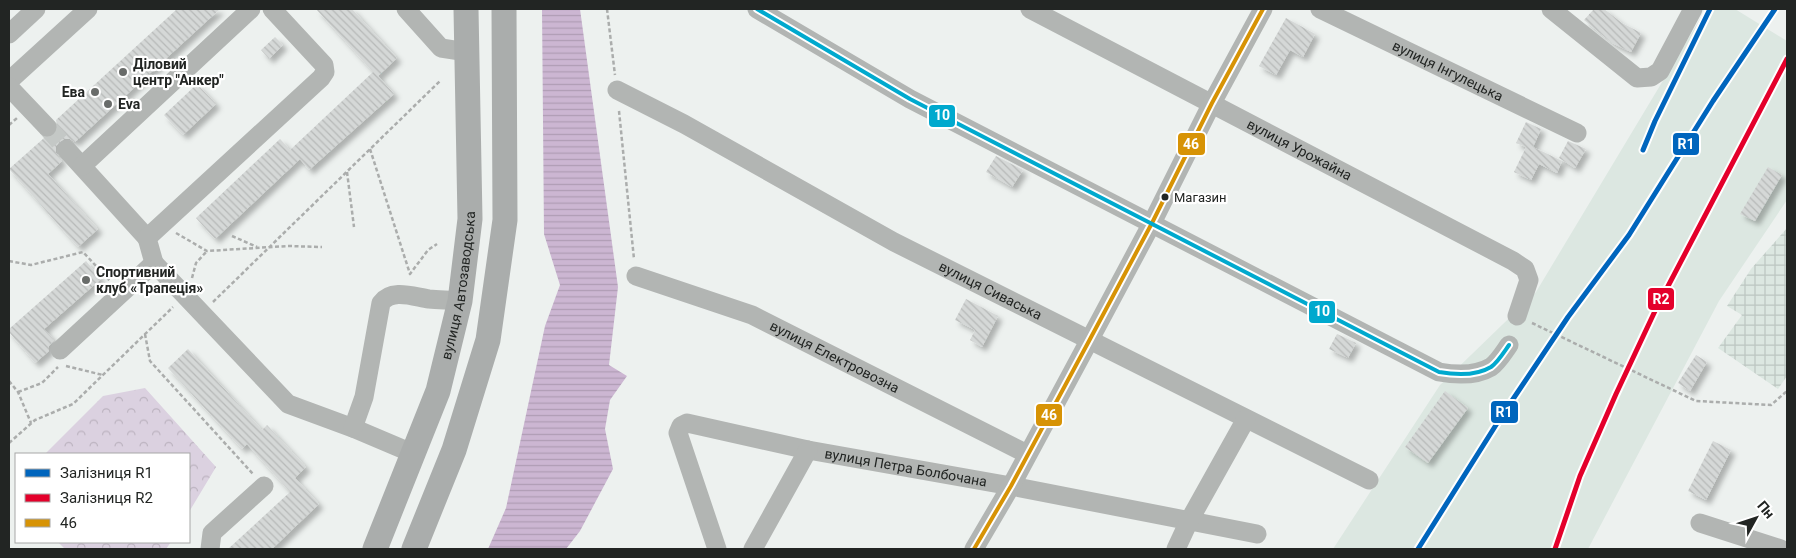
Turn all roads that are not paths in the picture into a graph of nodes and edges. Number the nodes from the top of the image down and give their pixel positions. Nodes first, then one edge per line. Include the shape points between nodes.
1 (36, 9) edge
2 (88, 9) edge
3 (251, 9) edge
4 (272, 9) edge
5 (406, 9) edge
6 (466, 9) edge
7 (504, 9) edge
8 (757, 9) edge
9 (1030, 9) edge
10 (1263, 9) edge
11 (1320, 9) edge
12 (1551, 9) edge
13 (1693, 9) edge
14 (9, 34) edge
15 (467, 52) junction
16 (9, 81) edge
17 (9, 87) edge
18 (617, 90) road end
19 (1212, 103) junction
20 (47, 128) tunnel mouth
21 (1577, 133) dead end
22 (67, 150) tunnel mouth
23 (82, 166) junction
24 (1152, 223) junction
25 (147, 238) junction
26 (154, 263) junction
27 (636, 276) road end
28 (460, 301) junction
29 (1517, 316) road end
30 (1089, 341) junction
31 (1509, 345) dead end
32 (60, 350) dead end
33 (1246, 419) junction
34 (353, 428) junction
35 (808, 450) junction
36 (412, 453) junction
37 (1027, 454) junction
38 (1368, 480) dead end
39 (264, 486) road end
40 (1011, 486) junction
41 (1189, 521) junction
42 (1700, 523) dead end
43 (1258, 534) dead end
44 (210, 549) edge
45 (376, 549) edge
46 (414, 549) edge
47 (717, 549) edge
48 (754, 549) edge
49 (974, 549) edge
50 (1176, 549) edge
51 (1781, 549) edge

1 - 14 street
2 - 16 street
3 - 23 street
4 - 25 street via 324,65 325,72
5 - 15 street via 441,48
6 - 15 main road, вулиця Автозаводська
7 - 46 main road via 505,220 488,340 454,450
8 - 24 street via 910,99
9 - 19 street, вулиця Урожайна
10 - 19 street
11 - 21 street, вулиця Інгулецька
12 - 13 street via 1637,78 1650,77 1660,71
15 - 28 main road, вулиця Автозаводська via 470,220
17 - 20 street
18 - 30 street, вулиця Сиваська via 894,242
19 - 24 street
19 - 29 street, вулиця Урожайна via 1513,261 1524,269 1529,280
22 - 23 street
23 - 25 street
24 - 30 street
24 - 31 street via 1439,372 1473,373 1492,366
25 - 26 street
26 - 32 street
26 - 34 street via 288,404
27 - 37 street, вулиця Електровозна via 752,315
28 - 34 street via 401,294 384,298 364,397
28 - 36 main road, вулиця Автозаводська via 438,390
30 - 33 street, вулиця Сиваська
30 - 37 street
33 - 38 street, вулиця Сиваська
33 - 41 street
34 - 36 street
35 - 40 street, вулиця Петра Болбочана
35 - 47 street, вулиця Петра Болбочана via 687,423 681,426 678,432
35 - 48 street
36 - 45 main road, вулиця Автозаводська
37 - 40 street
39 - 44 street via 212,533
40 - 41 street, вулиця Петра Болбочана
40 - 49 street
41 - 43 street, вулиця Петра Болбочана
41 - 50 street
42 - 51 street

